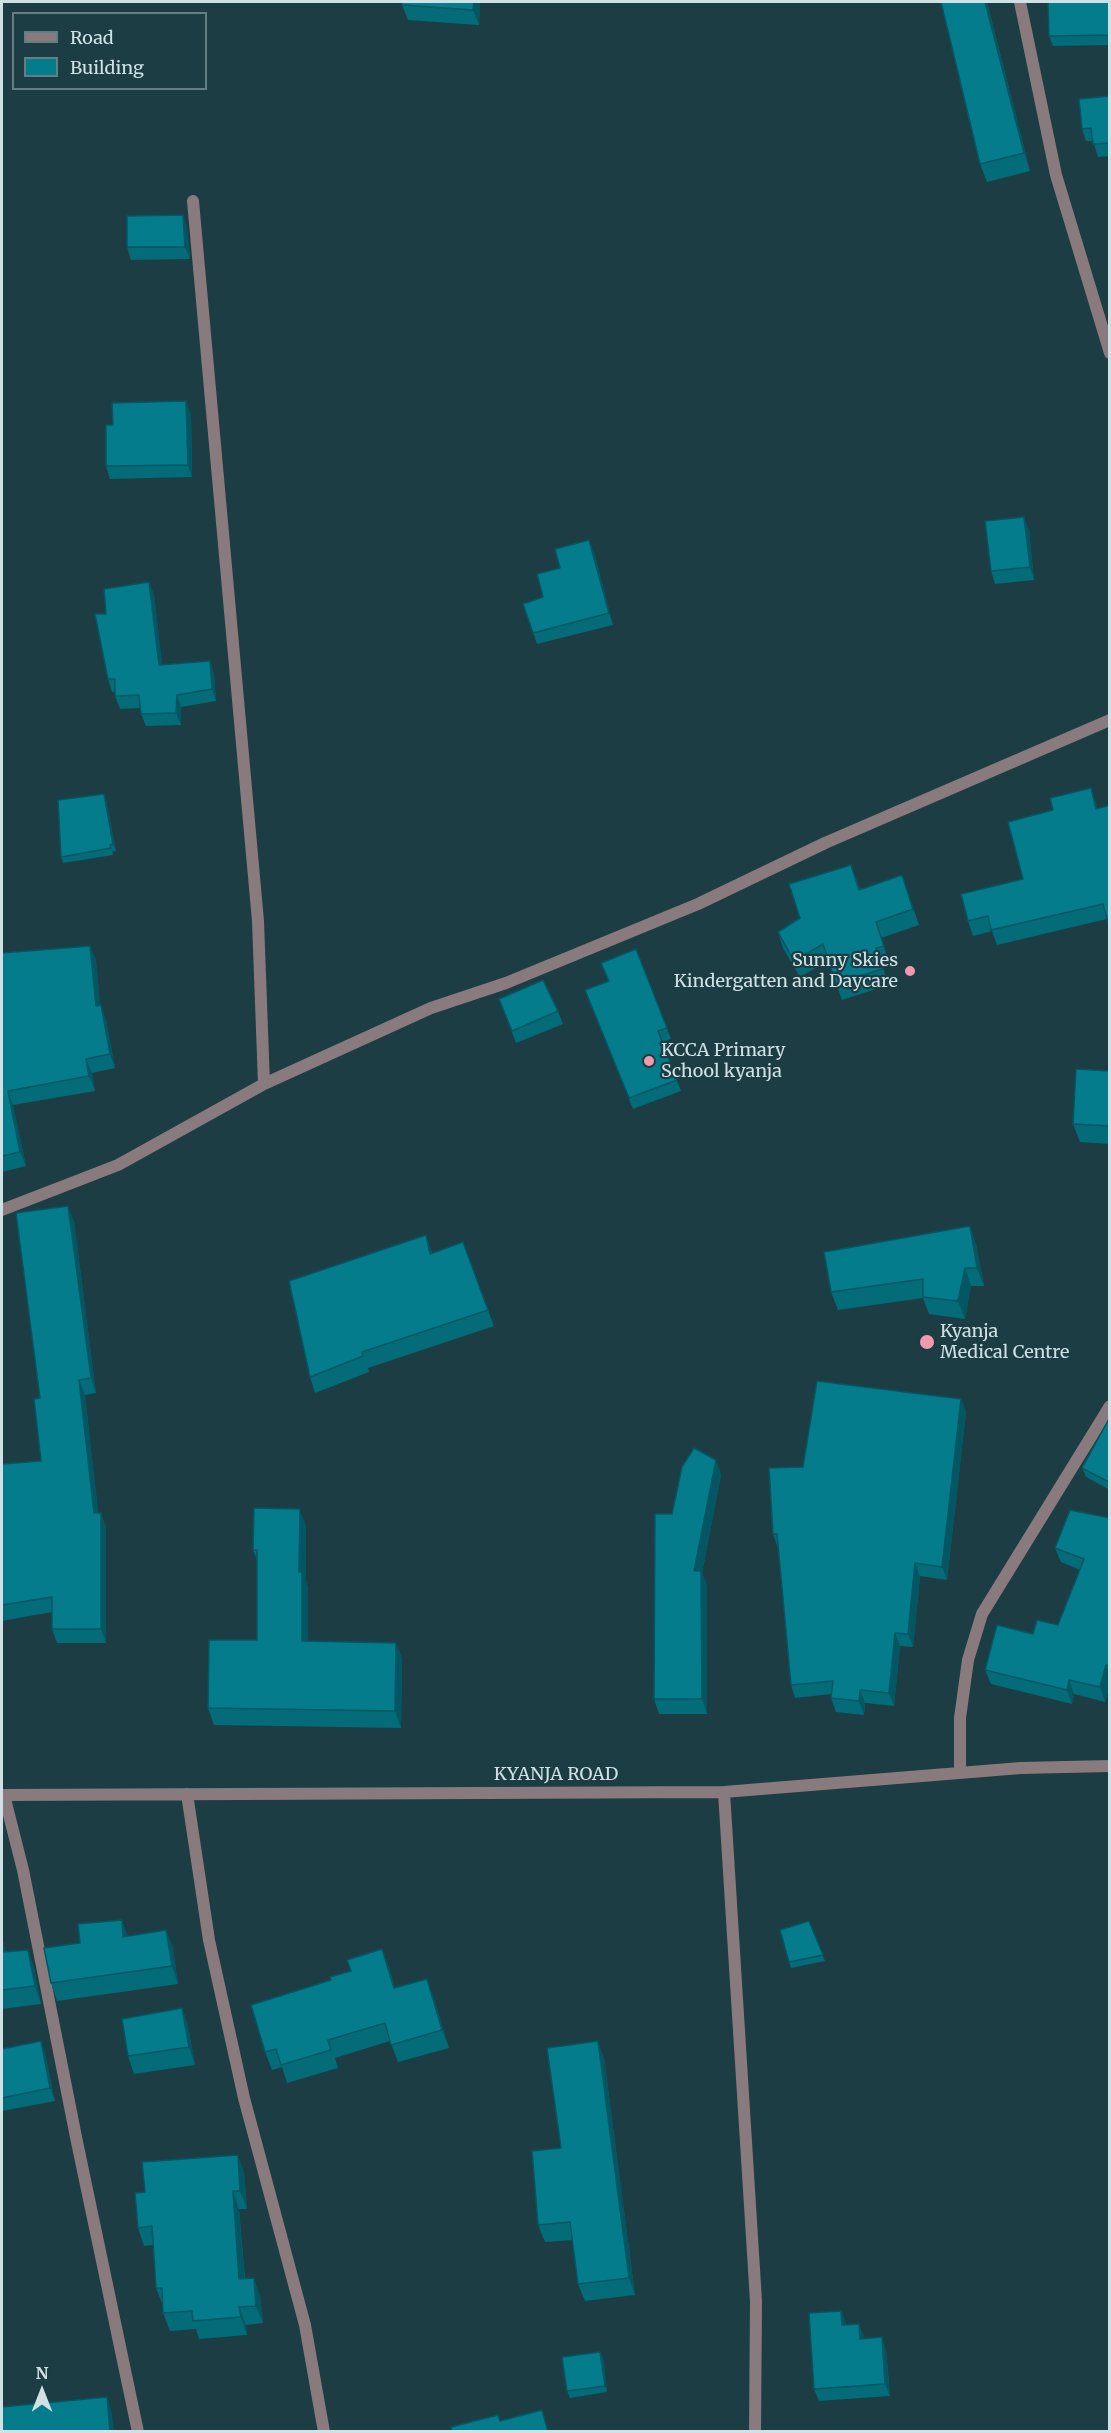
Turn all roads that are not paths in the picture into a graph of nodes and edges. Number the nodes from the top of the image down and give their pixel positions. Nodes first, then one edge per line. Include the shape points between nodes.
1 (1020, 2) edge
2 (193, 201) dead end
3 (1110, 353) edge
4 (1110, 720) edge
5 (264, 1084) junction
6 (2, 1210) edge
7 (1110, 1406) edge
8 (1110, 1766) edge
9 (960, 1772) junction
10 (724, 1792) junction
11 (187, 1794) junction
12 (3, 1795) edge
13 (138, 2432) edge
14 (324, 2432) edge
15 (755, 2432) edge

1 - 3 street via 1056,175
2 - 5 street via 258,921
4 - 5 street via 825,843 698,904 506,983 431,1008
5 - 6 street via 118,1165
7 - 9 street via 982,1614 968,1660 960,1718
8 - 9 street, KYANJA ROAD
9 - 10 street, KYANJA ROAD
10 - 11 street, KYANJA ROAD
10 - 15 street via 756,2301
11 - 12 street, KYANJA ROAD
11 - 14 street via 209,1940 244,2098 305,2325
12 - 13 street via 23,1870

